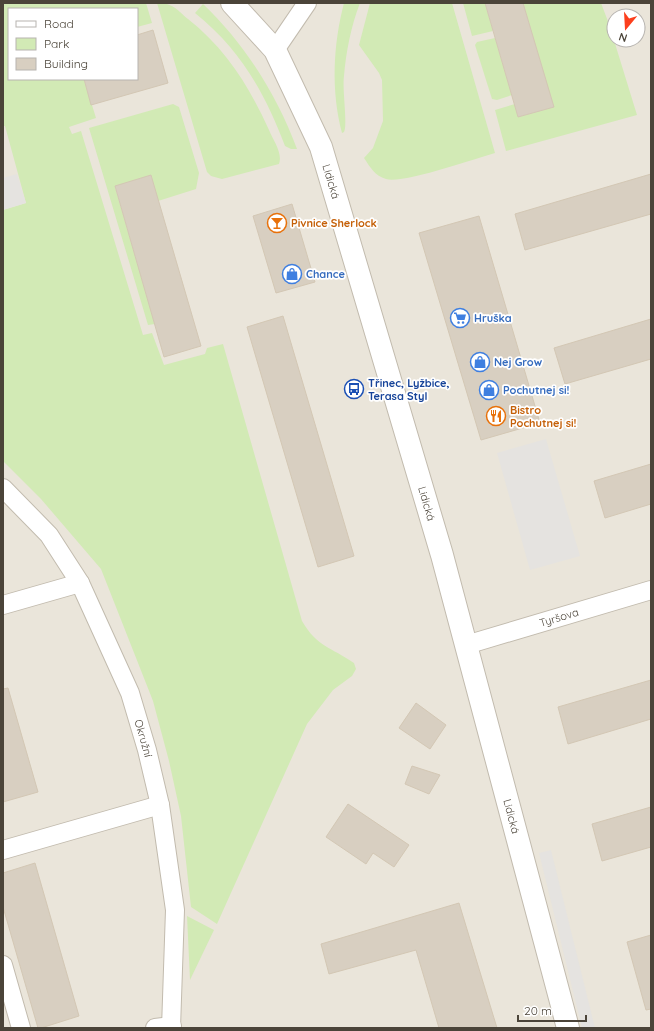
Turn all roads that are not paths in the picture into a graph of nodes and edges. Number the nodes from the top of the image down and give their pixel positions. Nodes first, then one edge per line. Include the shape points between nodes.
1 (232, 3) edge
2 (307, 3) edge
3 (275, 50) junction
4 (3, 488) edge
5 (80, 583) junction
6 (651, 590) edge
7 (3, 605) edge
8 (466, 645) junction
9 (160, 805) junction
10 (3, 850) edge
11 (3, 965) edge
12 (166, 1027) edge
13 (21, 1028) edge
14 (568, 1028) edge

1 - 3 street, Lidická
2 - 3 street
3 - 8 street, Lidická via 321,147 442,555
4 - 5 street, Okružní via 49,535
5 - 7 street
5 - 9 street, Okružní via 130,693
6 - 8 street, Tyršova
8 - 14 street, Lidická
9 - 10 street
9 - 12 street, Okružní via 175,910
11 - 13 street

